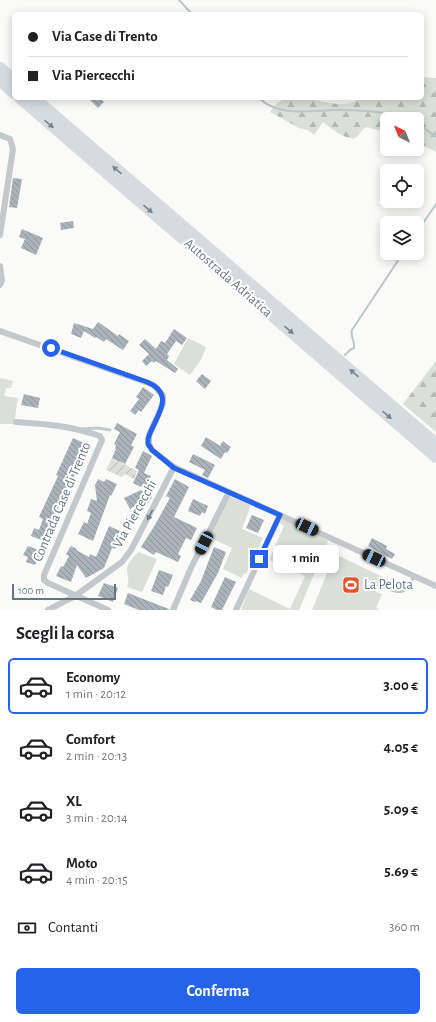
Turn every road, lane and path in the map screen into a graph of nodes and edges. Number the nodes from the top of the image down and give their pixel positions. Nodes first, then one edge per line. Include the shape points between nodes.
1 (0, 68) edge
2 (12, 78) edge
3 (0, 80) edge
4 (12, 91) edge
5 (22, 100) edge
6 (36, 100) edge
7 (0, 135) edge
8 (0, 235) edge
9 (0, 266) edge
10 (0, 285) edge
11 (0, 330) edge
12 (16, 422) dead end
13 (77, 429) junction
14 (110, 430) dead end
15 (436, 444) edge
16 (436, 457) edge
17 (174, 468) junction
18 (229, 492) junction
19 (280, 515) junction
20 (414, 576) junction
21 (381, 586) dead end
22 (436, 586) edge
23 (75, 596) junction
24 (48, 610) edge
25 (108, 610) edge
26 (174, 610) edge
27 (236, 610) edge

1 - 2 highway
3 - 4 highway
5 -> 16 highway, Autostrada Adriatica
15 -> 6 highway, Autostrada Adriatica
7 - 8 street via 10,139 13,149
9 - 10 street
11 - 17 street via 154,385 163,399 148,444
12 - 13 street, Contrada Case di Trento
13 - 14 lane
13 - 23 street, Contrada Case di Trento via 100,436 102,440 44,575 44,580 48,583
17 - 18 street
17 -> 23 street, Via Piercecchi via 131,550 122,562
18 - 19 street
18 - 26 street via 191,568
19 - 20 street
19 - 27 street
20 - 21 lane via 407,590 398,592
20 - 22 street
23 - 24 street, Via Piercecchi
23 - 25 street

